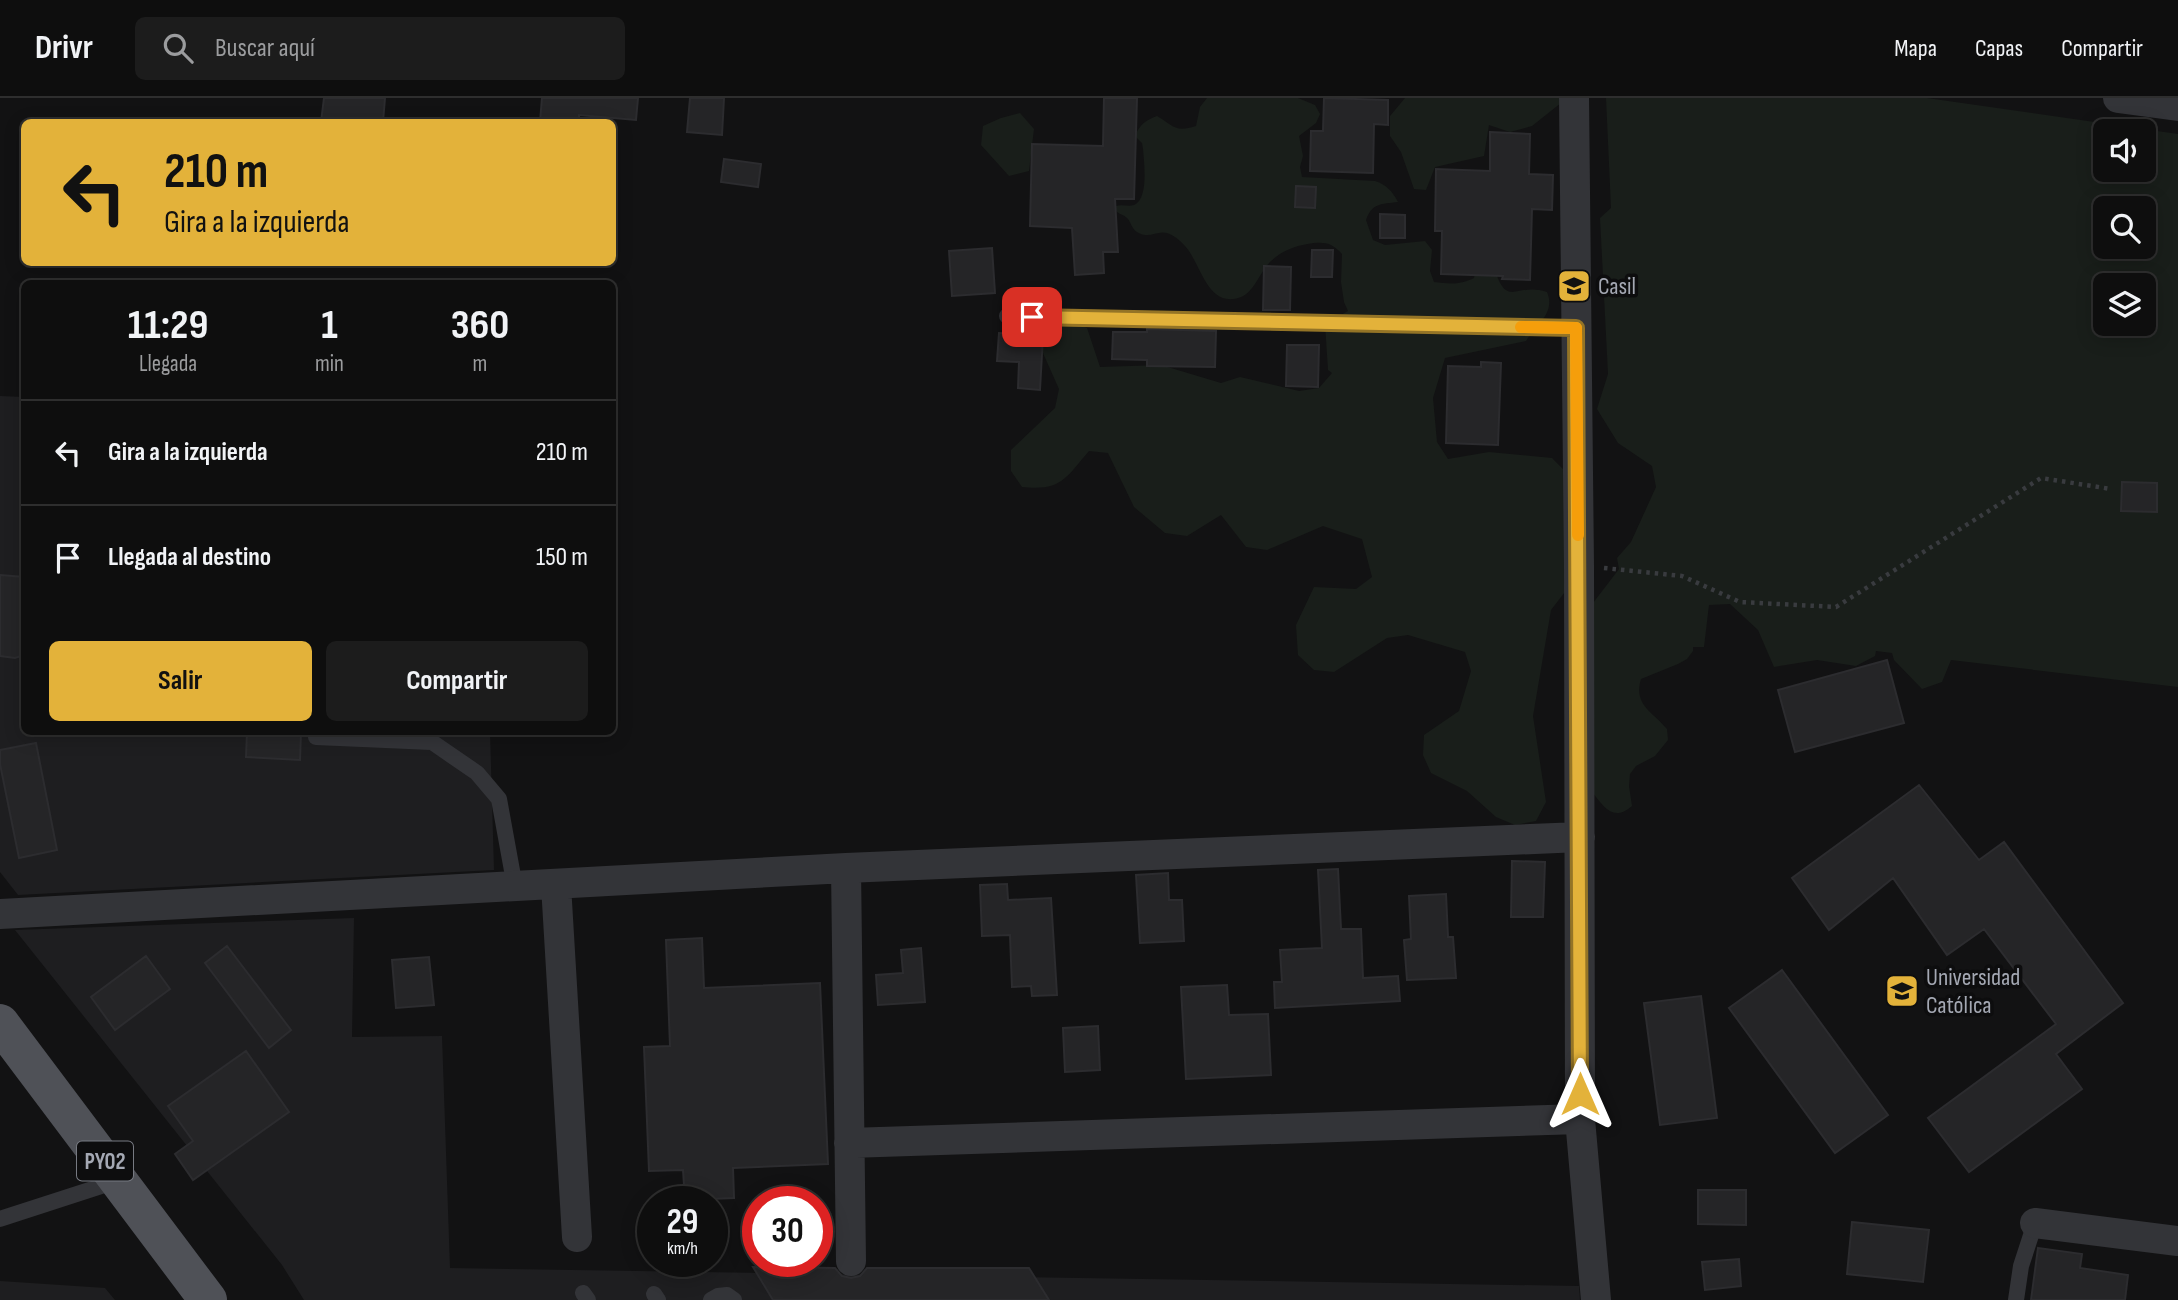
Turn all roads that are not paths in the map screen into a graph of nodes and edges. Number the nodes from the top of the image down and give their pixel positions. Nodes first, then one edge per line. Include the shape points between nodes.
1 (1574, 98) edge
2 (2118, 98) edge
3 (2178, 106) edge
4 (1007, 316) dead end
5 (1576, 328) junction
6 (316, 737) dead end
7 (1580, 837) junction
8 (846, 868) junction
9 (556, 885) junction
10 (515, 887) junction
11 (0, 914) edge
12 (0, 1023) edge
13 (1580, 1119) junction
14 (849, 1143) junction
15 (120, 1180) junction
16 (0, 1219) edge
17 (2035, 1223) joint
18 (577, 1237) dead end
19 (2178, 1241) edge
20 (851, 1261) dead end
21 (208, 1300) edge
22 (712, 1300) edge
23 (734, 1300) edge
24 (1596, 1300) edge
25 (2016, 1300) edge

1 - 5 street
2 - 3 street
4 - 5 lane
5 - 7 street
6 - 10 lane via 432,742 477,773 499,799
7 - 8 street
7 - 13 street
8 - 9 street
8 - 14 street
9 - 10 street
9 - 18 street
10 - 11 street
12 - 15 main road, PY02
13 - 14 street
13 - 24 street
14 - 20 street
15 - 16 lane
15 - 21 main road, PY02
17 - 19 street
17 - 25 lane
22 - 23 lane via 727,1295

